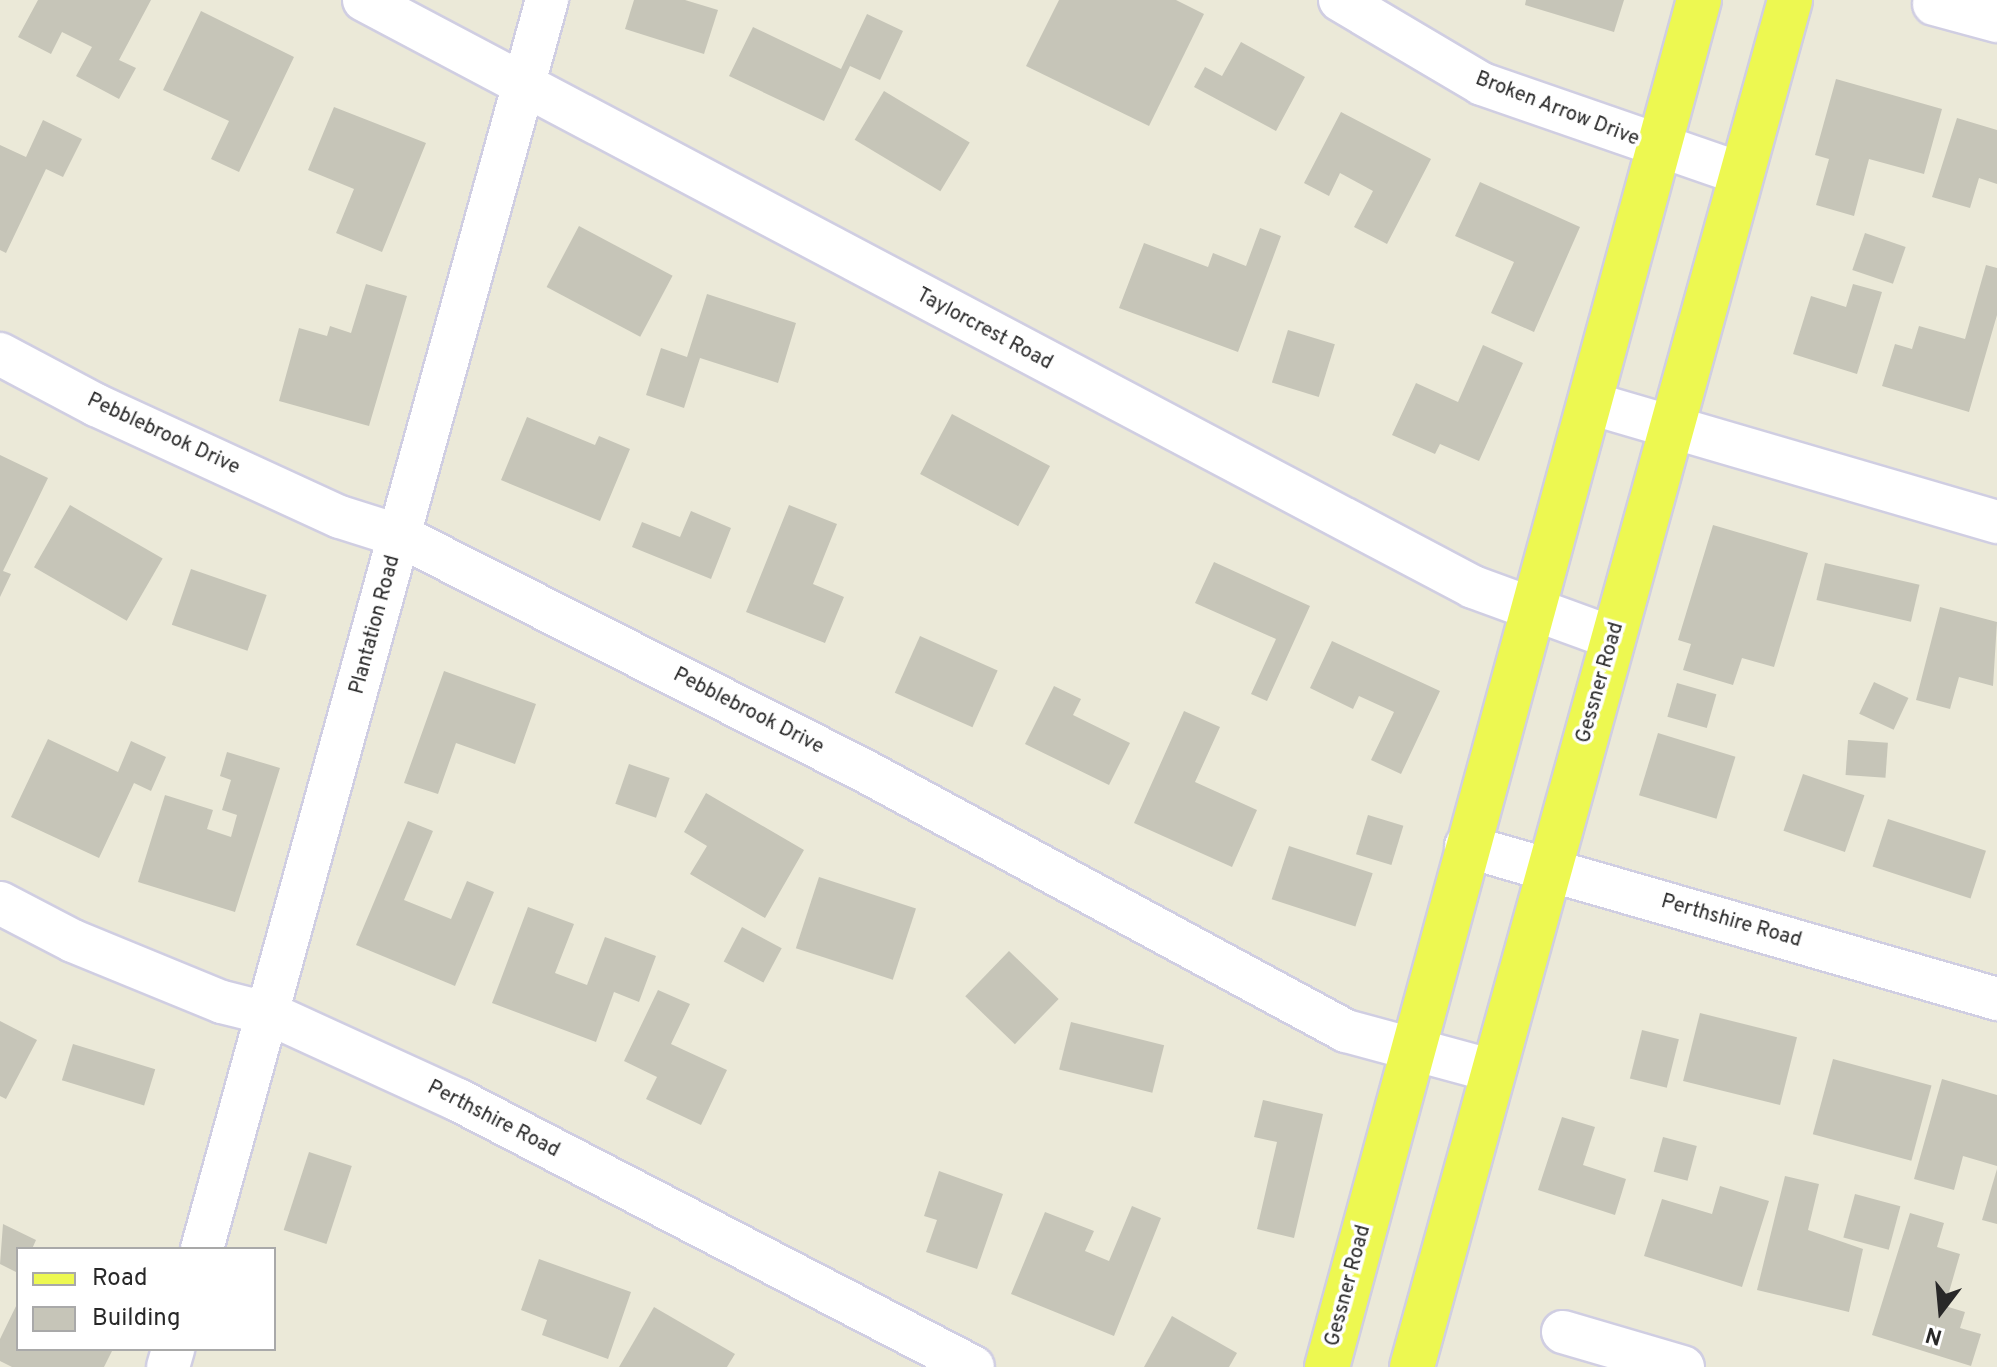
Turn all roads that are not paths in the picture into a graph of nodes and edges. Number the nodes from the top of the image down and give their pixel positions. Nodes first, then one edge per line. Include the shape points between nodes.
1 (364, 0) edge
2 (547, 0) edge
3 (1340, 0) edge
4 (1699, 0) edge
5 (1790, 0) edge
6 (1934, 4) dead end
7 (1997, 21) edge
8 (523, 88) junction
9 (1657, 149) junction
10 (1742, 174) junction
11 (0, 354) edge
12 (1590, 403) junction
13 (1673, 427) junction
14 (1997, 522) edge
15 (400, 536) junction
16 (1530, 612) junction
17 (1613, 638) junction
18 (1466, 846) junction
19 (1549, 869) junction
20 (0, 903) edge
21 (1997, 999) edge
22 (270, 1014) junction
23 (1412, 1052) junction
24 (1493, 1071) junction
25 (203, 1247) edge
26 (1563, 1332) dead end
27 (973, 1367) edge
28 (1327, 1367) edge
29 (1412, 1367) edge
30 (1683, 1367) edge

1 - 8 street, Taylorcrest Road
2 - 8 street, Plantation Road
3 - 9 street, Broken Arrow Drive via 1482,84
4 - 9 main road, Gessner Road
5 - 10 main road, Gessner Road
6 - 7 street
8 - 15 street, Plantation Road
8 - 16 street, Taylorcrest Road
9 - 10 street, Broken Arrow Drive
9 - 12 main road, Gessner Road
10 - 13 main road, Gessner Road
11 - 15 street, Pebblebrook Drive via 124,419 340,517
12 - 13 street
12 - 16 main road, Gessner Road
13 - 14 street
13 - 17 main road, Gessner Road
15 - 22 street, Plantation Road
15 - 23 street, Pebblebrook Drive via 863,770 1346,1031
16 - 17 street, Taylorcrest Road
16 - 18 main road, Gessner Road
17 - 19 main road, Gessner Road
18 - 19 street, Perthshire Road
18 - 23 main road, Gessner Road
19 - 21 street, Perthshire Road
19 - 24 main road, Gessner Road
20 - 22 street, Perthshire Road via 73,941 222,1002
22 - 25 street, Plantation Road
22 - 27 street, Perthshire Road via 458,1100
23 - 24 street, Pebblebrook Drive
23 - 28 main road, Gessner Road
24 - 29 main road, Gessner Road
26 - 30 street

